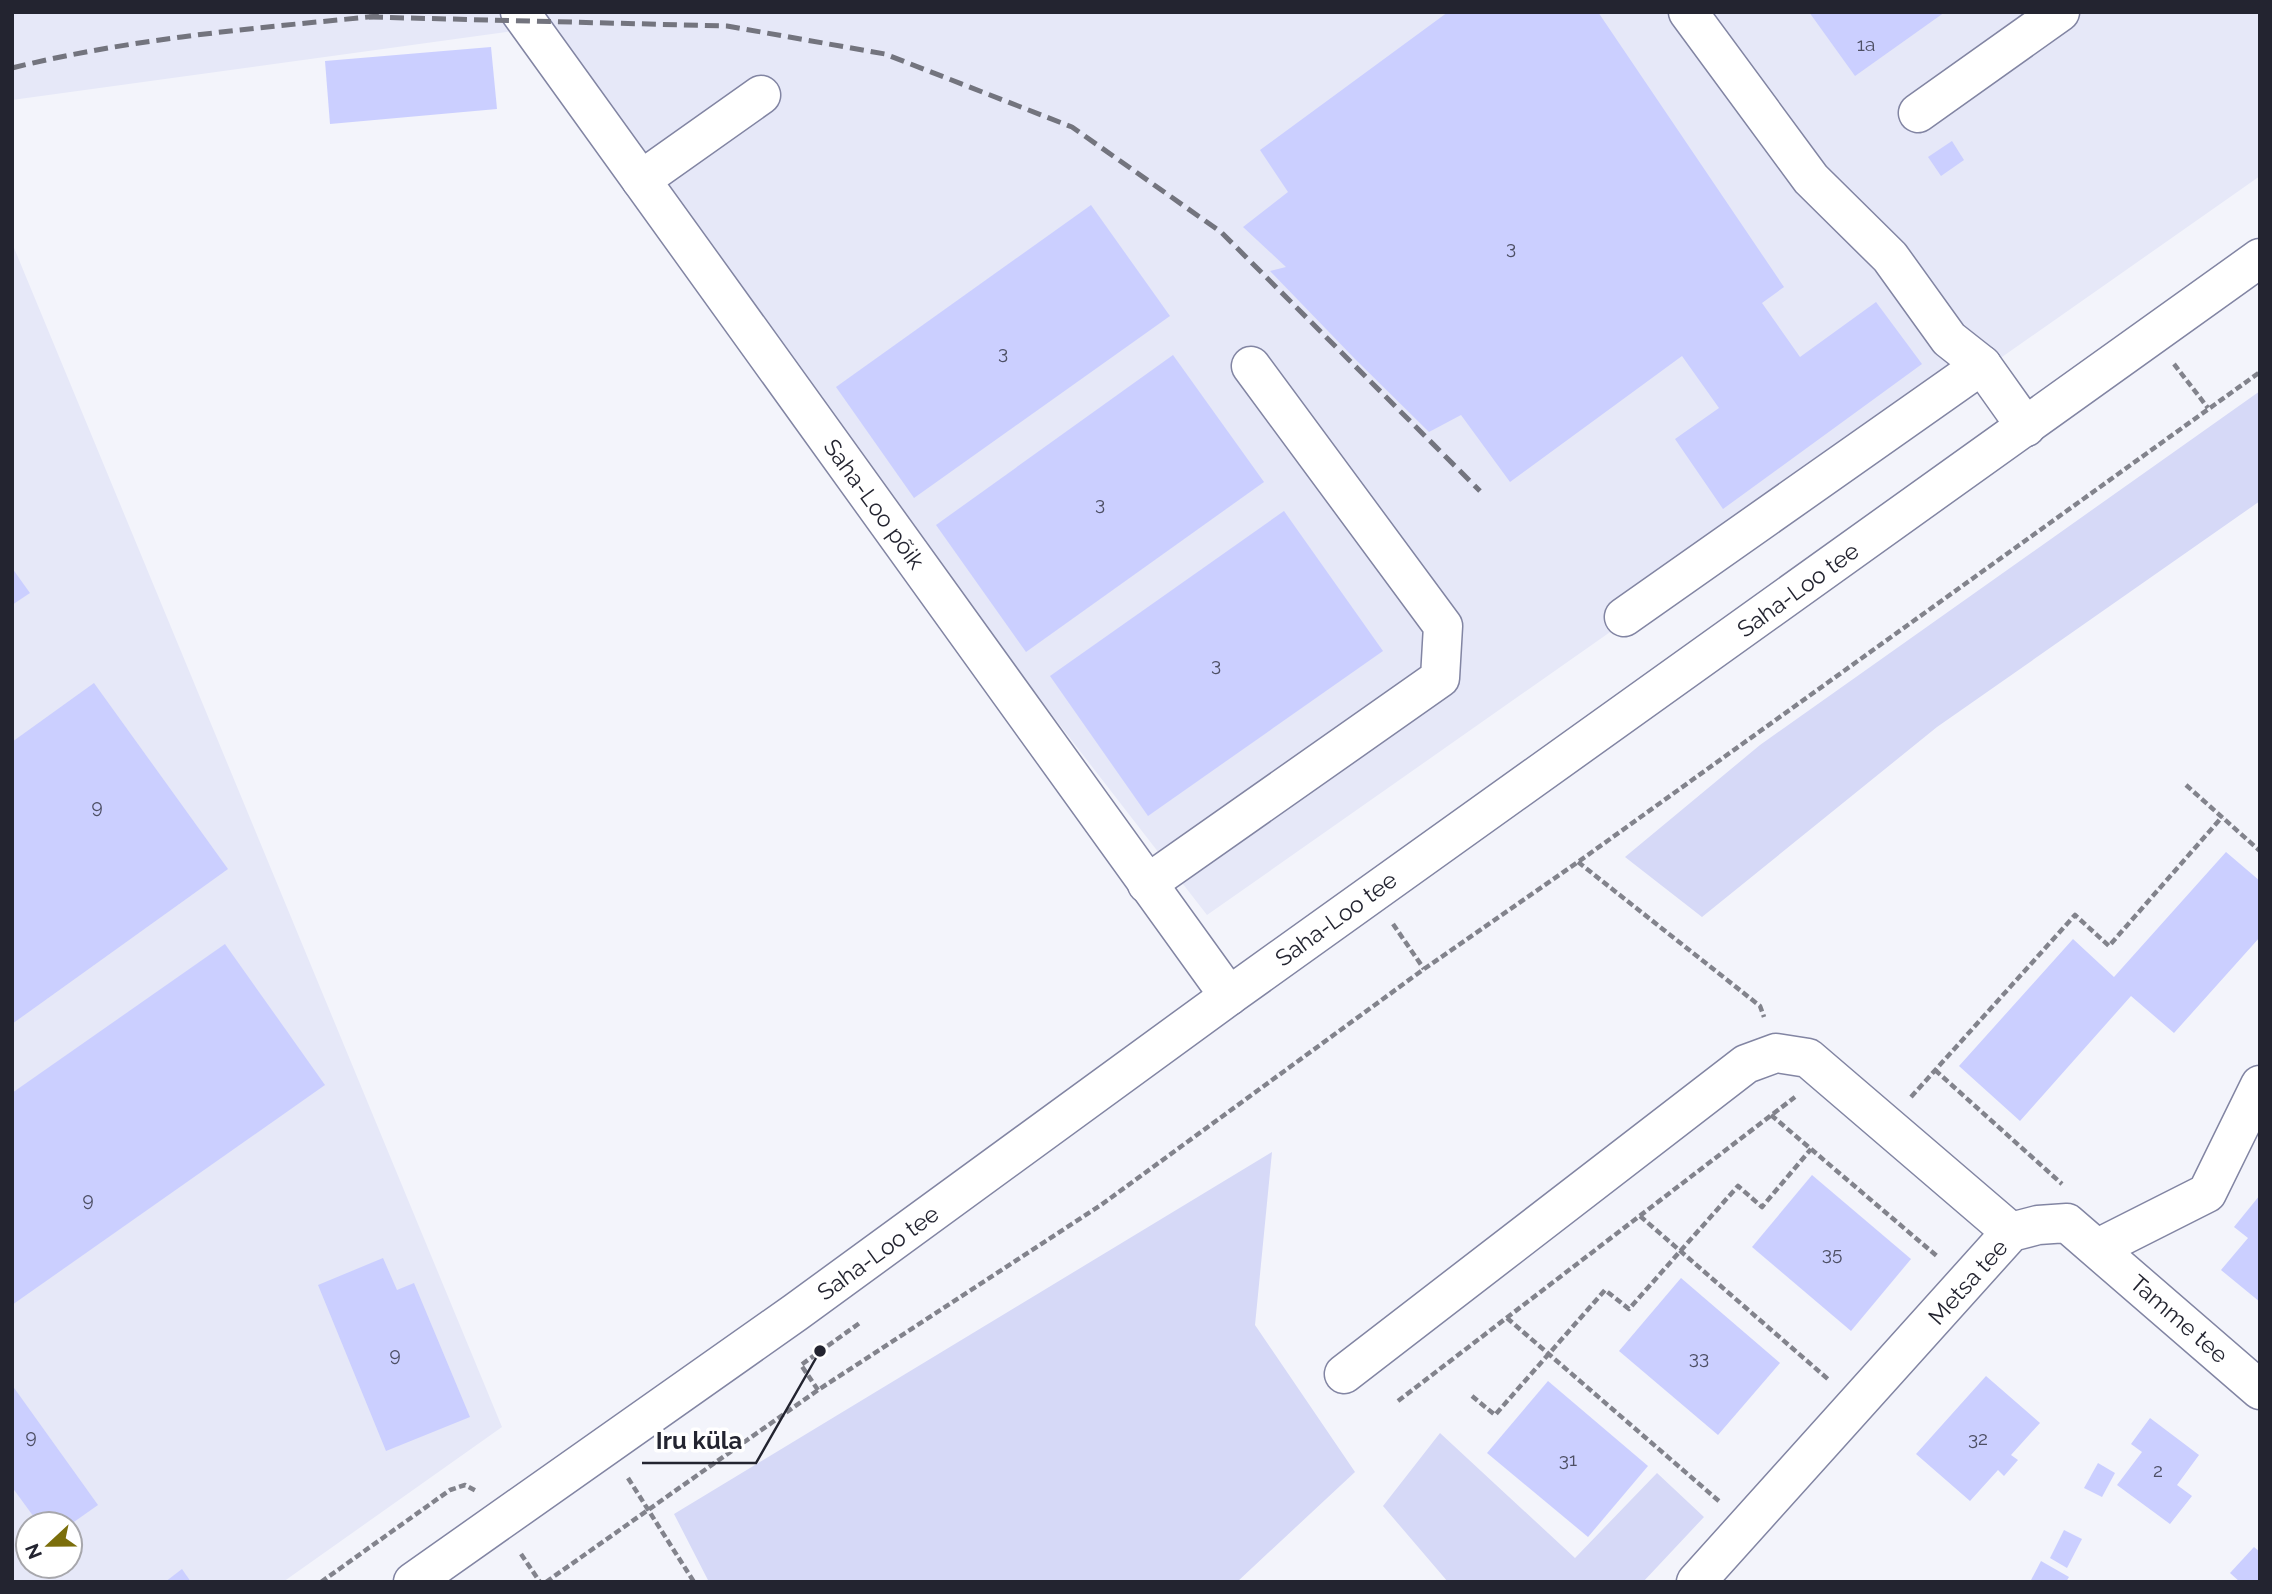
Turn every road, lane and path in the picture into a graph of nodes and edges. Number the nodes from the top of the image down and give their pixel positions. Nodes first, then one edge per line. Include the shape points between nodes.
1 (520, 12) edge
2 (1688, 12) edge
3 (2060, 12) edge
4 (761, 94) dead end
5 (1918, 113) dead end
6 (641, 180) junction
7 (2260, 258) edge
8 (2152, 336) junction
9 (1982, 365) junction
10 (1251, 366) dead end
11 (2260, 372) edge
12 (2208, 408) junction
13 (2026, 427) junction
14 (1625, 617) dead end
15 (2186, 785) dead end
16 (2222, 817) junction
17 (2260, 851) edge
18 (1578, 862) junction
19 (1147, 884) junction
20 (1373, 893) junction
21 (1424, 969) junction
22 (1229, 996) junction
23 (1776, 1053) junction
24 (1935, 1070) junction
25 (1826, 1073) junction
26 (2260, 1084) edge
27 (1771, 1115) junction
28 (1887, 1124) junction
29 (1811, 1149) junction
30 (1640, 1216) junction
31 (2067, 1223) junction
32 (2011, 1232) junction
33 (2098, 1248) junction
34 (1680, 1252) junction
35 (1938, 1258) dead end
36 (1507, 1318) junction
37 (861, 1322) dead end
38 (1549, 1353) junction
39 (1345, 1374) dead end
40 (1830, 1381) dead end
41 (818, 1390) junction
42 (2260, 1390) edge
43 (1472, 1396) dead end
44 (1398, 1401) dead end
45 (608, 1444) junction
46 (1721, 1503) dead end
47 (647, 1510) junction
48 (413, 1582) edge
49 (546, 1582) edge
50 (694, 1582) edge
51 (1696, 1582) edge

1 - 6 main road, Saha-Loo põik
2 - 9 main road via 1811,179 1890,257 1949,339
3 - 5 main road
4 - 6 main road
6 - 19 main road, Saha-Loo põik
7 - 8 main road, Saha-Loo tee
8 - 12 path
8 - 13 main road, Saha-Loo tee
9 - 13 main road
9 - 14 main road
10 - 19 main road via 1443,626 1440,678
11 - 12 path
12 - 18 path
13 - 20 main road, Saha-Loo tee
15 - 16 path
16 - 17 path
16 - 24 path via 2109,946 2075,915
18 - 21 path
18 - 23 path via 1760,1006
19 - 22 main road, Saha-Loo põik
20 - 21 path
20 - 22 main road, Saha-Loo tee
21 - 41 path via 1101,1205
22 - 45 main road, Saha-Loo tee
23 - 25 main road via 1808,1058
23 - 39 main road via 1746,1064
24 - 28 path
24 - 31 path via 2076,1196
25 - 27 path
25 - 28 main road
26 - 33 main road via 2207,1193
27 - 29 path
27 - 30 path
28 - 32 main road
29 - 34 path via 1762,1207 1738,1186
29 - 35 path
30 - 34 path
30 - 36 path
31 - 32 main road, Metsa tee
31 - 33 main road
32 - 51 main road, Metsa tee
33 - 42 main road, Tamme tee
34 - 38 path via 1629,1309 1605,1290
34 - 40 path
36 - 38 path
36 - 44 path
37 - 41 path via 800,1365
38 - 43 path via 1495,1415
38 - 46 path
41 - 47 path
45 - 47 path
45 - 48 main road, Saha-Loo tee
47 - 49 path
47 - 50 path

